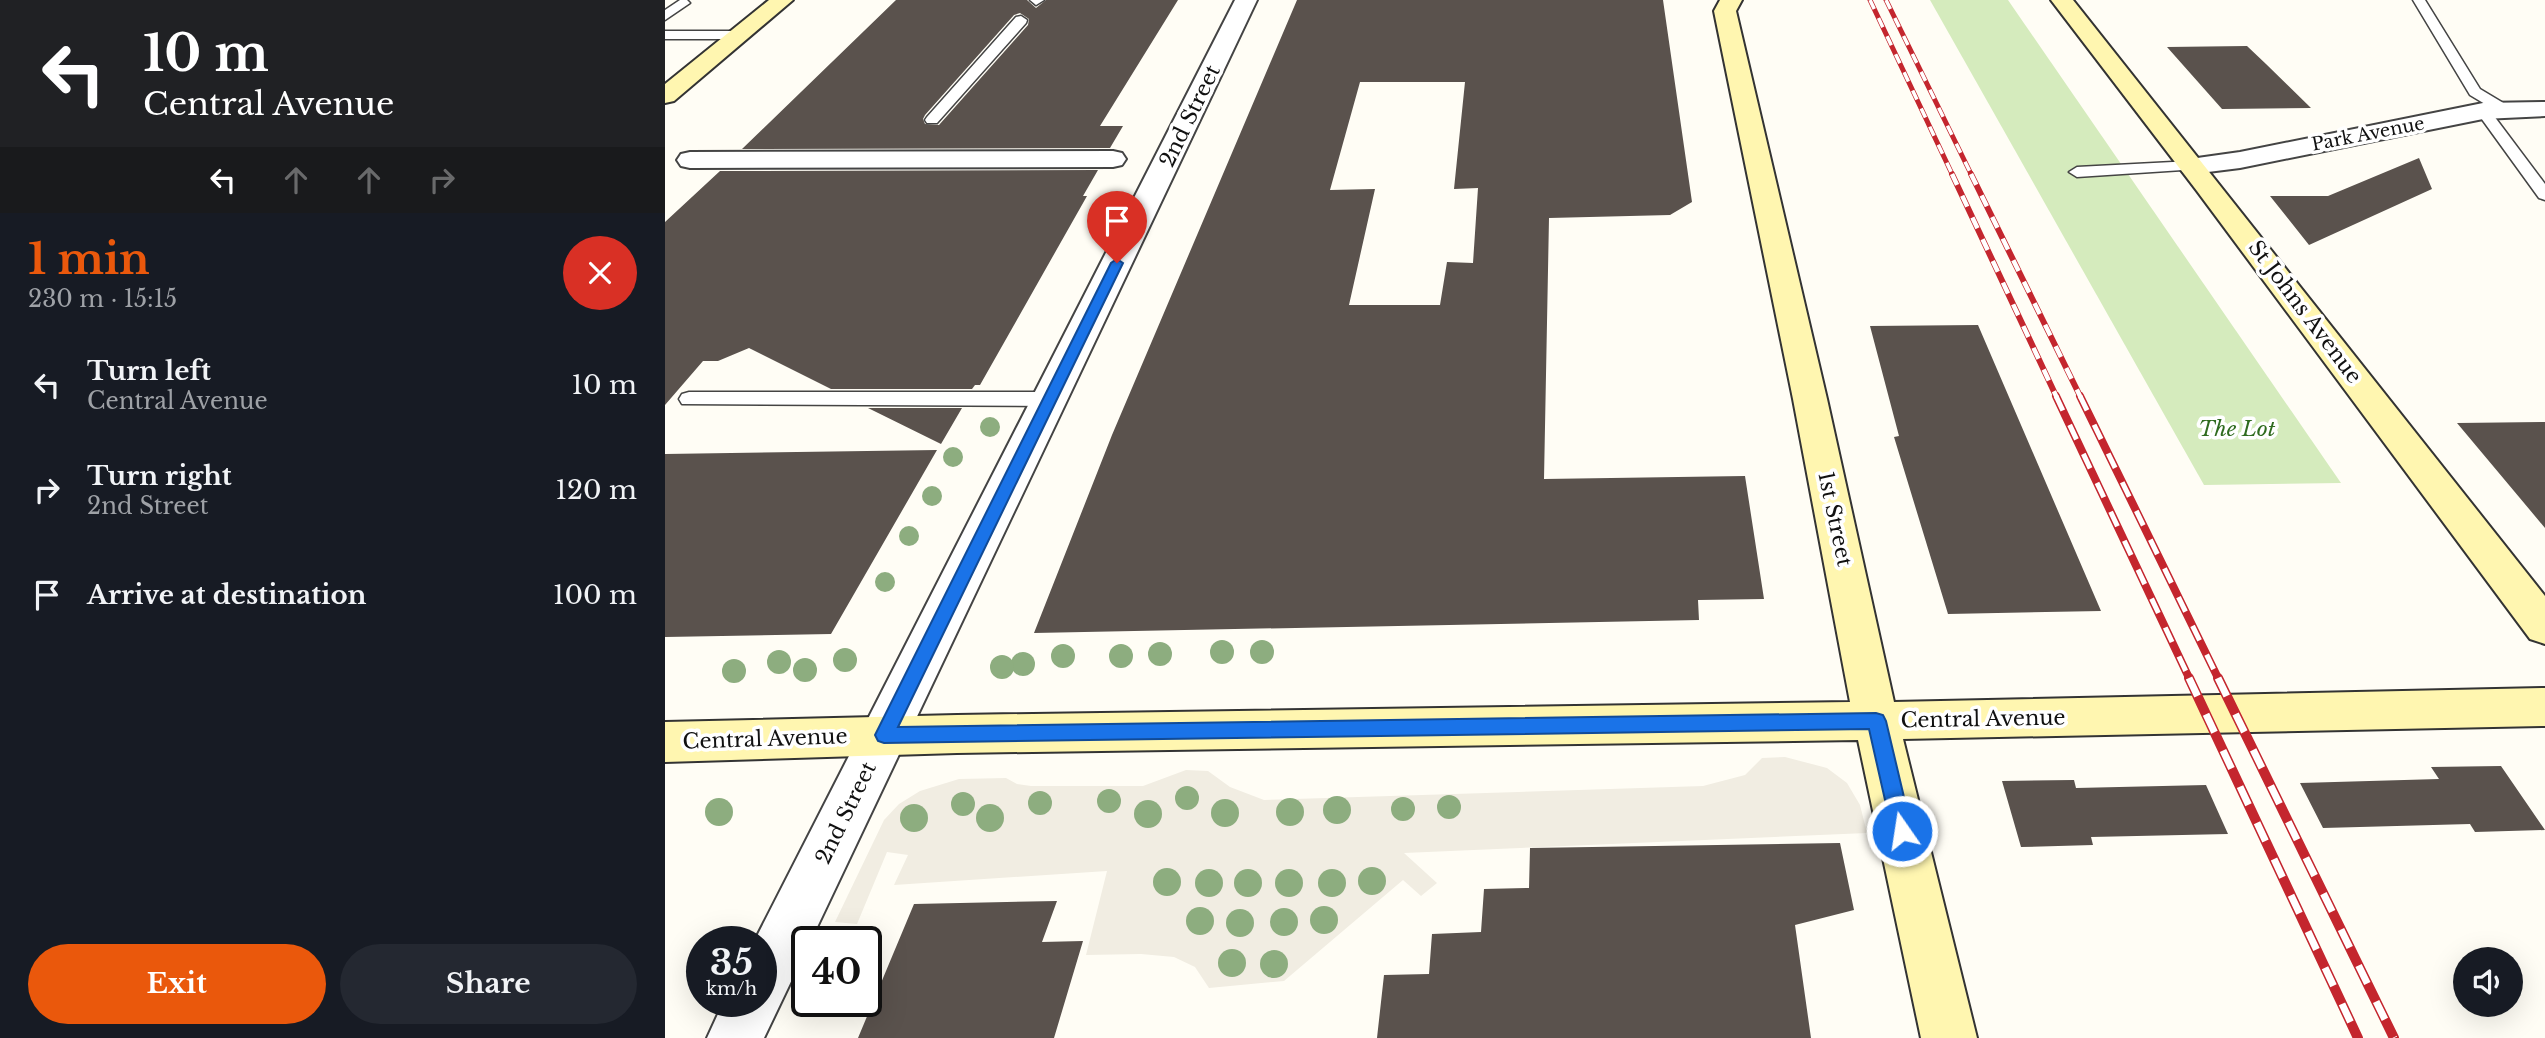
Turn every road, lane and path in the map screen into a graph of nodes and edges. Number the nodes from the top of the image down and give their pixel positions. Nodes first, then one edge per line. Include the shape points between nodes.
1 (782, 0) edge
2 (1246, 0) edge
3 (1731, 0) edge
4 (2062, 0) edge
5 (2419, 0) edge
6 (684, 3) dead end
7 (665, 16) edge
8 (1021, 20) dead end
9 (665, 35) edge
10 (739, 35) junction
11 (665, 96) edge
12 (2545, 109) edge
13 (2494, 110) junction
14 (932, 120) dead end
15 (1113, 159) dead end
16 (690, 160) dead end
17 (2192, 166) junction
18 (2077, 172) dead end
19 (2545, 195) edge
20 (689, 399) dead end
21 (1050, 399) junction
22 (2545, 627) edge
23 (2545, 707) edge
24 (1876, 721) junction
25 (884, 735) junction
26 (665, 742) edge
27 (777, 952) edge
28 (745, 1017) edge
29 (735, 1038) edge
30 (1949, 1038) edge

1 - 10 street
2 - 21 street, 2nd Street
3 - 24 street, 1st Street via 1725,11
4 - 17 street, St Johns Avenue
5 - 13 lane via 2475,92
6 - 7 lane
8 - 14 lane
9 - 10 lane
10 - 11 street
12 - 13 street, Park Avenue
13 - 17 street, Park Avenue
13 - 19 lane
15 - 16 street
17 - 18 lane
17 - 22 street, St Johns Avenue
20 - 21 lane
21 - 25 street, 2nd Street
23 - 24 street, Central Avenue
24 - 25 street, Central Avenue
24 - 30 street, 1st Street
25 - 26 street, Central Avenue
25 - 27 street, 2nd Street
28 - 29 street

